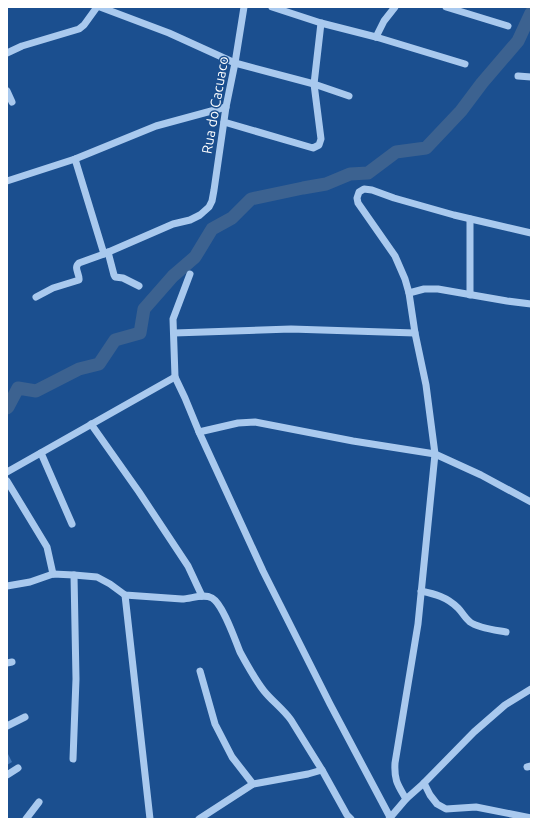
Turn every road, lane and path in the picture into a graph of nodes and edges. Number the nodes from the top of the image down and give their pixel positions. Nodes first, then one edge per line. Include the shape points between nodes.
1 (98, 7) edge
2 (244, 7) edge
3 (272, 7) edge
4 (395, 7) edge
5 (446, 7) edge
6 (321, 22) junction
7 (508, 26) dead end
8 (376, 37) junction
9 (7, 53) edge
10 (235, 63) junction
11 (465, 64) dead end
12 (518, 76) dead end
13 (531, 77) edge
14 (314, 84) junction
15 (7, 91) edge
16 (349, 96) dead end
17 (12, 102) dead end
18 (226, 107) junction
19 (224, 122) junction
20 (75, 159) junction
21 (7, 181) edge
22 (470, 219) junction
23 (531, 233) edge
24 (106, 253) junction
25 (190, 274) dead end
26 (139, 286) dead end
27 (408, 293) junction
28 (470, 295) junction
29 (36, 297) dead end
30 (531, 304) edge
31 (174, 333) junction
32 (415, 333) junction
33 (175, 377) junction
34 (91, 424) junction
35 (199, 432) junction
36 (41, 453) junction
37 (435, 454) junction
38 (7, 472) edge
39 (7, 481) edge
40 (531, 502) edge
41 (72, 524) dead end
42 (53, 574) junction
43 (74, 575) junction
44 (7, 586) edge
45 (421, 591) junction
46 (125, 595) junction
47 (202, 596) junction
48 (506, 632) dead end
49 (200, 671) dead end
50 (531, 689) edge
51 (25, 717) dead end
52 (7, 726) edge
53 (73, 759) dead end
54 (18, 768) dead end
55 (322, 770) junction
56 (7, 775) edge
57 (424, 783) junction
58 (253, 784) junction
59 (406, 799) junction
60 (39, 802) dead end
61 (531, 818) edge
62 (26, 819) edge
63 (150, 819) edge
64 (199, 819) edge
65 (351, 819) edge
66 (390, 819) edge

1 - 9 street via 79,29
1 - 10 street via 169,33
2 - 10 street, Rua do Cacuaco
3 - 6 street
4 - 8 street
5 - 7 street
6 - 8 street
6 - 14 street
8 - 11 street
10 - 14 street
10 - 18 street, Rua do Cacuaco
12 - 13 street
14 - 16 street
14 - 19 street via 321,140 319,146 313,148
15 - 17 street
18 - 19 street, Rua do Cacuaco
18 - 20 street via 156,126
19 - 24 street, Rua do Cacuaco via 209,207 190,220 172,224
20 - 21 street
20 - 24 street
22 - 23 street
22 - 27 street via 372,190 364,189 359,192 358,203 395,256
22 - 28 street
24 - 26 street via 115,277
24 - 29 street via 76,265 79,280 53,288
25 - 31 street via 173,319
27 - 28 street via 432,289
27 - 32 street
28 - 30 street
31 - 32 street via 292,328
31 - 33 street
32 - 37 street via 426,385
33 - 34 street
33 - 35 street
34 - 36 street
34 - 47 street via 188,566
35 - 37 street via 238,423 255,422
35 - 66 street via 263,572
36 - 38 street
36 - 41 street
37 - 40 street
37 - 45 street
39 - 42 street via 47,547
42 - 43 street
42 - 44 street
43 - 46 street via 97,577
43 - 53 street via 76,678
45 - 48 street via 448,600 474,624
45 - 59 street via 394,772
46 - 47 street via 182,599
46 - 63 street
47 - 55 street via 212,598 219,606 240,652 255,677 264,691 288,715
49 - 58 street via 214,724 232,757
50 - 57 street via 505,705 474,732
51 - 52 street
54 - 56 street
55 - 58 street
55 - 65 street
57 - 59 street
57 - 61 street via 437,804 446,809 476,807
58 - 64 street
59 - 66 street
60 - 62 street

